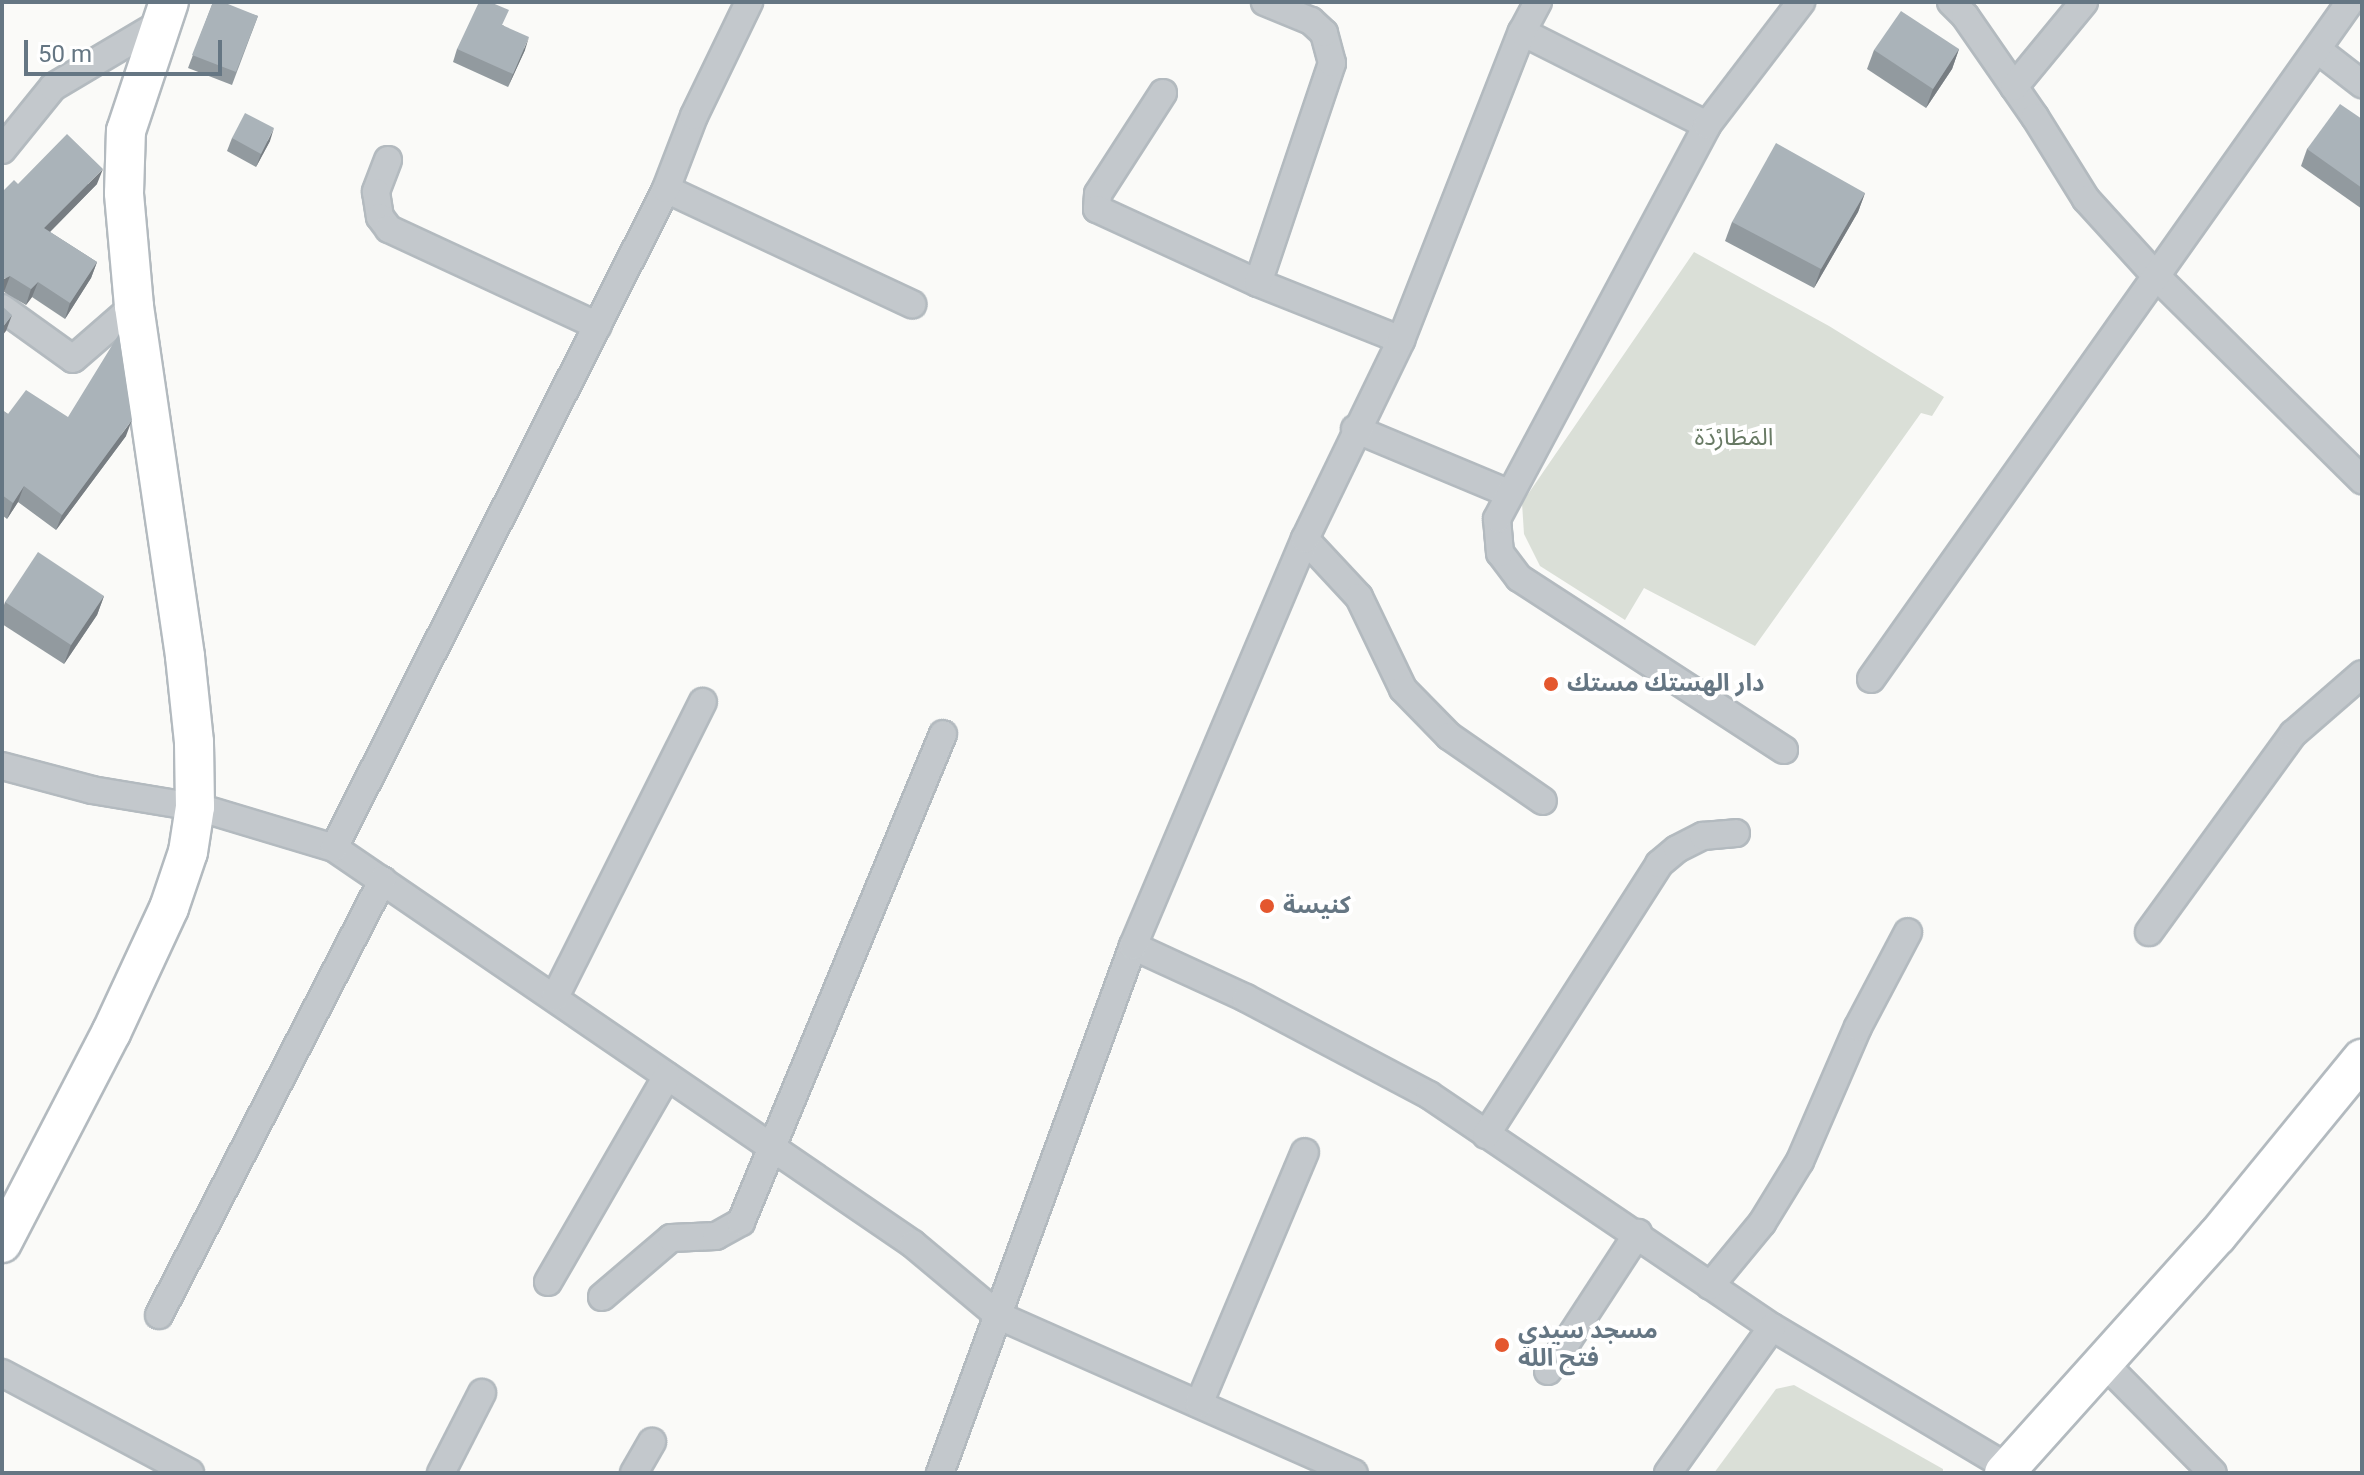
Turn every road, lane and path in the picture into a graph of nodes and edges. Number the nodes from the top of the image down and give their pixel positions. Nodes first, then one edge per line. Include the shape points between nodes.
1 (749, 2) edge
2 (1265, 2) edge
3 (1538, 2) edge
4 (1801, 2) edge
5 (1951, 2) edge
6 (2084, 2) edge
7 (2350, 2) edge
8 (165, 12) edge
9 (1522, 32) junction
10 (2318, 50) junction
11 (2362, 84) edge
12 (2014, 87) junction
13 (1163, 93) dead end
14 (1707, 125) junction
15 (2, 150) edge
16 (388, 160) dead end
17 (666, 189) junction
18 (2157, 277) junction
19 (1258, 283) junction
20 (912, 304) dead end
21 (134, 306) junction
22 (2, 308) edge
23 (598, 326) junction
24 (1401, 340) junction
25 (1355, 429) junction
26 (2362, 480) edge
27 (1508, 493) junction
28 (1305, 539) junction
29 (1871, 679) dead end
30 (2359, 682) edge
31 (703, 702) dead end
32 (943, 734) dead end
33 (1784, 750) dead end
34 (2, 766) edge
35 (1543, 801) dead end
36 (195, 807) junction
37 (1736, 833) dead end
38 (334, 848) junction
39 (383, 880) junction
40 (1908, 932) dead end
41 (2149, 932) dead end
42 (1133, 946) junction
43 (555, 997) junction
44 (2359, 1067) edge
45 (667, 1076) junction
46 (1486, 1135) junction
47 (770, 1148) junction
48 (1305, 1152) dead end
49 (1638, 1233) junction
50 (2, 1243) edge
51 (548, 1282) dead end
52 (1710, 1286) junction
53 (602, 1297) dead end
54 (159, 1315) dead end
55 (999, 1316) junction
56 (1772, 1327) junction
57 (2103, 1362) junction
58 (1548, 1371) dead end
59 (2, 1373) edge
60 (482, 1393) dead end
61 (1199, 1404) junction
62 (652, 1442) dead end
63 (2010, 1471) edge
64 (190, 1473) edge
65 (441, 1473) edge
66 (634, 1473) edge
67 (940, 1473) edge
68 (1354, 1473) edge
69 (1668, 1473) edge
70 (2213, 1473) edge

1 - 17 street via 694,116
2 - 19 street via 1311,21 1324,33 1332,63
3 - 9 street
4 - 14 street
5 - 12 street
6 - 12 street
7 - 10 street
8 - 15 street via 53,87
8 - 21 street via 126,131 124,193
9 - 14 street
9 - 24 street
10 - 11 street
10 - 18 street
12 - 18 street via 2086,199
13 - 19 street via 1098,194 1097,209
14 - 27 street
16 - 23 street via 376,192 380,217 389,229
17 - 20 street
17 - 23 street
18 - 26 street
18 - 29 street
19 - 24 street
21 - 22 street via 73,359
21 - 36 street via 185,656
23 - 38 street
24 - 25 street
25 - 27 street
25 - 28 street
27 - 33 street via 1497,519 1500,553 1519,578
28 - 35 street via 1359,597 1403,689 1449,736
28 - 42 street
30 - 41 street via 2293,734
31 - 43 street
32 - 47 street
34 - 36 street via 92,790
36 - 38 street
36 - 50 street via 188,852 169,908
37 - 46 street via 1703,836 1659,864
38 - 39 street
39 - 43 street
39 - 54 street
40 - 52 street via 1858,1027 1800,1161 1762,1223
42 - 46 street via 1246,998 1429,1095
42 - 55 street
43 - 45 street
44 - 57 street
45 - 47 street
45 - 51 street
46 - 49 street
47 - 53 street via 741,1222 716,1236 671,1238
47 - 55 street via 913,1244
48 - 61 street
49 - 52 street
49 - 58 street
52 - 56 street
55 - 61 street
55 - 67 street
56 - 63 street
56 - 69 street
57 - 63 street
57 - 70 street
59 - 64 street
60 - 65 street
61 - 68 street
62 - 66 street

